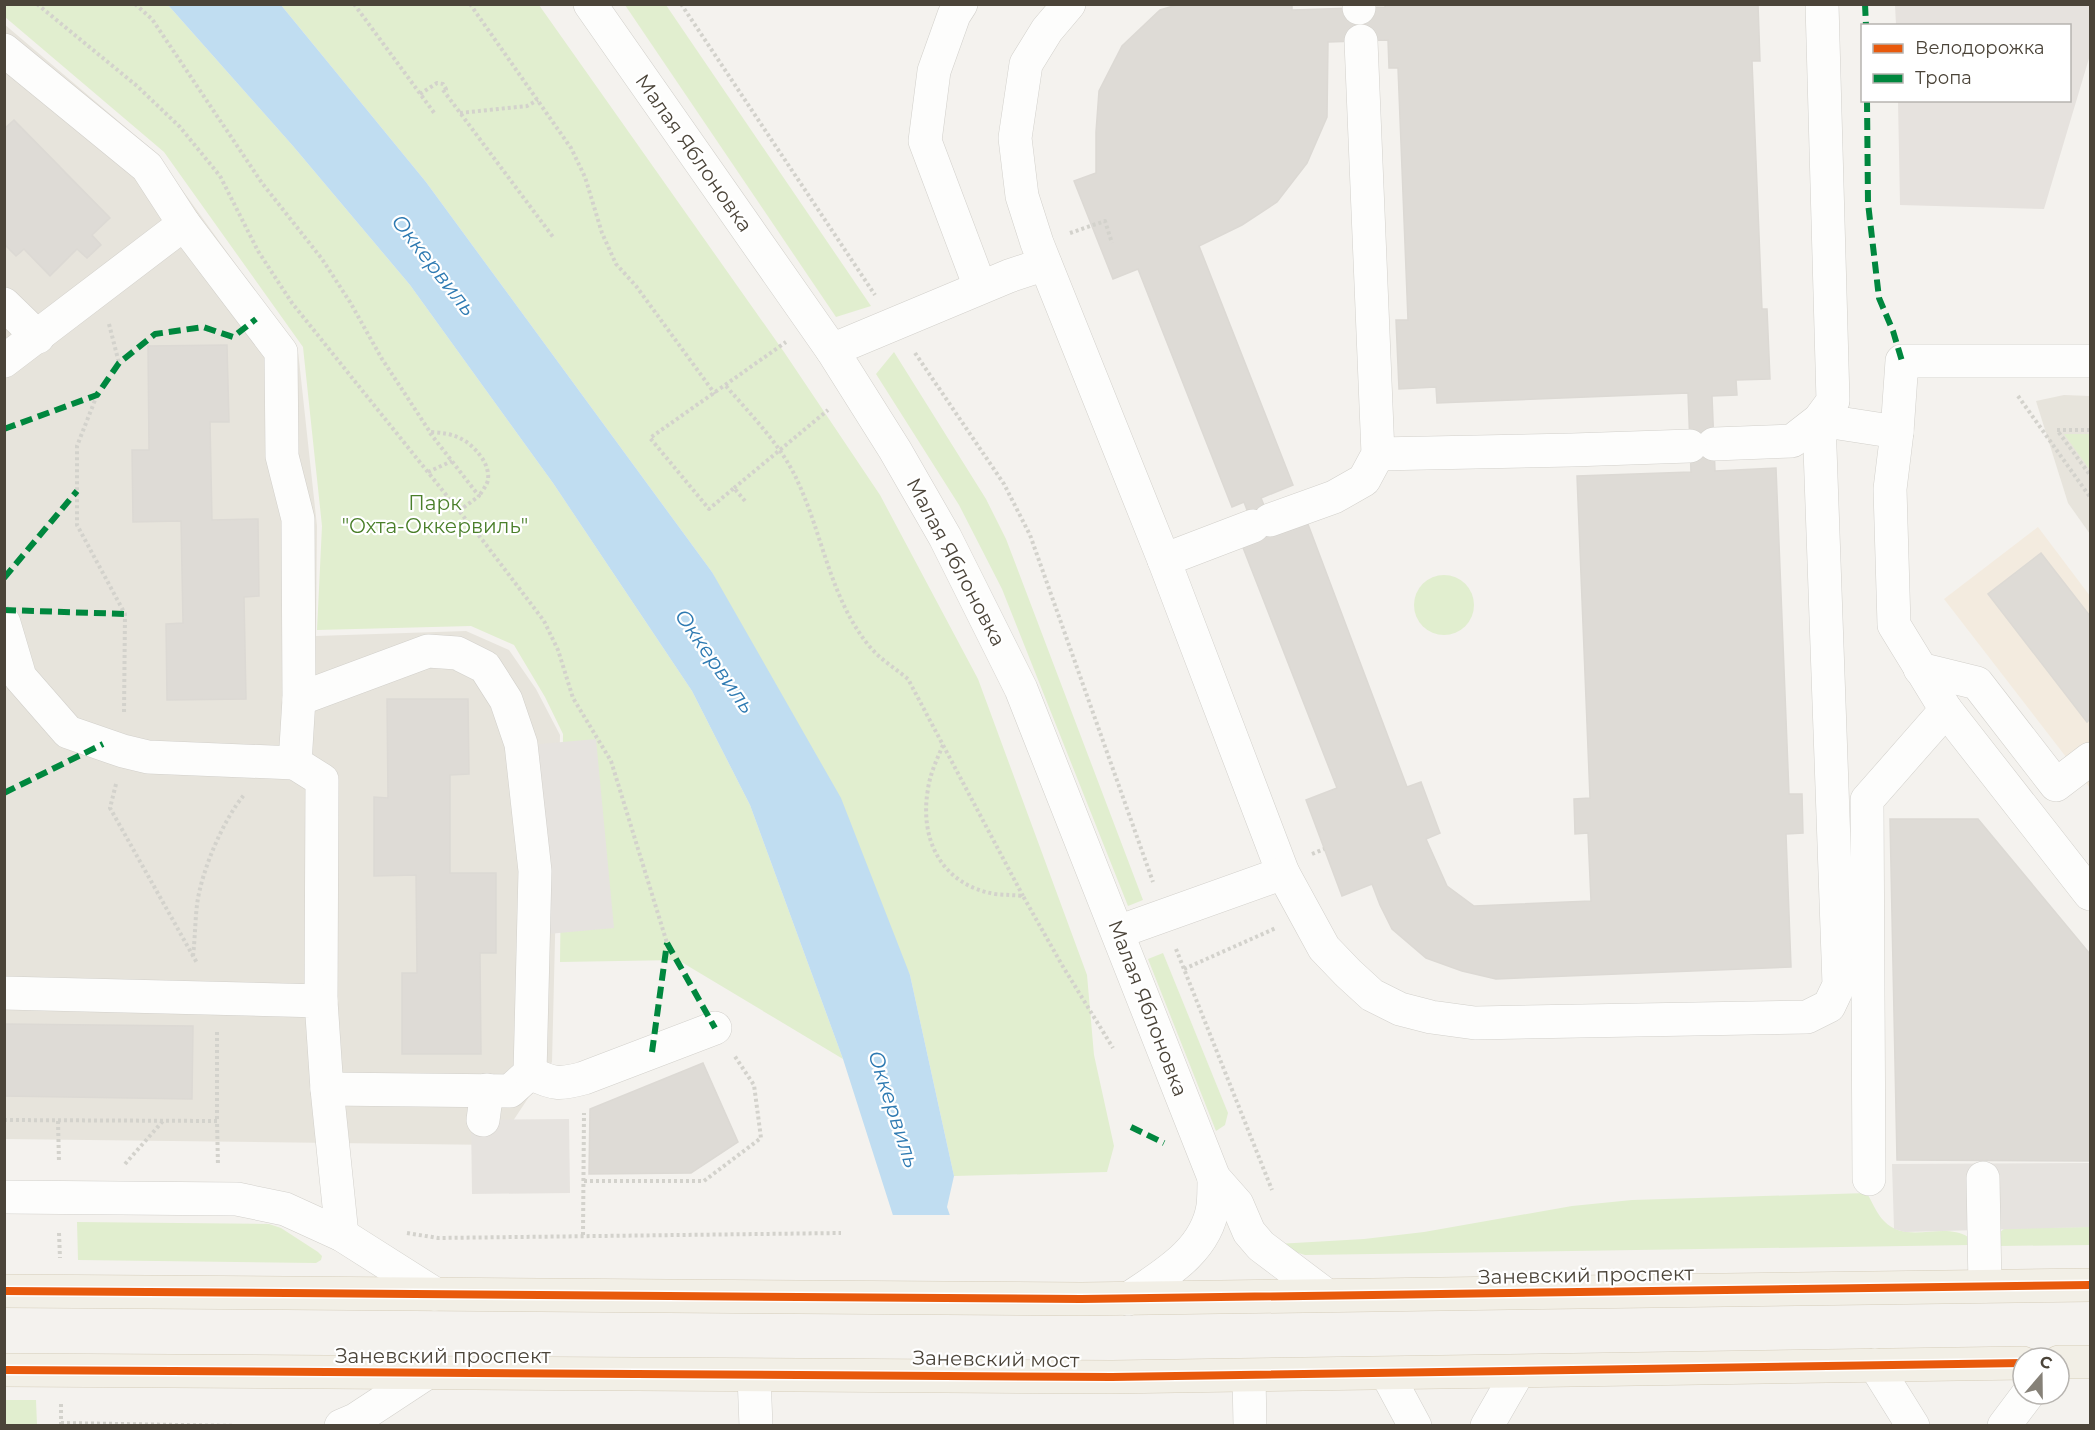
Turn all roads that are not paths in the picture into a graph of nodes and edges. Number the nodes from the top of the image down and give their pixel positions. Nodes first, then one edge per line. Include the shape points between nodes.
1 (590, 4) edge
2 (961, 4) edge
3 (1069, 4) edge
4 (1822, 4) edge
5 (1361, 41) dead end
6 (4, 50) edge
7 (184, 224) junction
8 (1045, 264) junction
9 (980, 288) junction
10 (4, 304) edge
11 (38, 337) junction
12 (832, 350) junction
13 (4, 361) edge
14 (2091, 361) edge
15 (1819, 420) junction
16 (1897, 432) junction
17 (1378, 454) junction
18 (1164, 560) junction
19 (4, 623) edge
20 (1920, 669) junction
21 (299, 699) junction
22 (1946, 710) junction
23 (2091, 759) edge
24 (283, 763) junction
25 (1296, 864) junction
26 (2091, 894) edge
27 (1118, 932) junction
28 (4, 993) edge
29 (321, 1001) junction
30 (715, 1028) road end
31 (530, 1073) junction
32 (327, 1089) junction
33 (1214, 1178) junction
34 (1983, 1178) dead end
35 (1869, 1179) dead end
36 (4, 1197) edge
37 (342, 1235) junction
38 (1985, 1286) junction
39 (2091, 1286) edge
40 (4, 1291) edge
41 (435, 1294) junction
42 (1326, 1295) junction
43 (1128, 1299) junction
44 (2011, 1362) edge
45 (2071, 1362) edge
46 (2091, 1362) edge
47 (1875, 1365) junction
48 (4, 1370) edge
49 (428, 1372) junction
50 (1518, 1372) junction
51 (1387, 1374) junction
52 (881, 1375) joint
53 (754, 1376) junction
54 (1249, 1376) junction
55 (2019, 1406) edge
56 (341, 1425) edge
57 (756, 1425) edge
58 (1250, 1425) edge
59 (1415, 1425) edge
60 (1486, 1425) edge
61 (1913, 1425) edge
62 (2004, 1425) edge

1 - 12 street, Малая Яблоновка
2 - 9 street via 934,71 925,141
3 - 8 street via 1026,64 1015,138 1022,196
4 - 15 street via 1833,401
5 - 17 street
6 - 7 street via 147,167
7 - 11 street
7 - 21 street via 281,352 282,456 298,519
8 - 9 street
8 - 18 street
9 - 12 street
10 - 11 street
11 - 13 street
12 - 27 street, Малая Яблоновка via 895,450 984,612 1021,689
14 - 16 street via 1902,361
15 - 16 street
15 - 17 street via 1792,441
15 - 25 street via 1839,985 1829,1006 1807,1017 1781,1019 1475,1023 1400,1009 1372,995 1324,948
16 - 20 street via 1890,489 1894,625
17 - 18 street via 1364,480 1334,497
18 - 25 street
19 - 24 street via 20,677 68,732 148,757
20 - 22 street
20 - 23 street via 1977,683 2056,785
21 - 24 street
21 - 31 street via 428,651 457,652 485,667 506,700 521,744 535,871
22 - 26 street
22 - 35 street via 1867,800
24 - 29 street via 322,780
25 - 27 street
27 - 33 street, Малая Яблоновка
28 - 29 street
29 - 32 street
30 - 31 street via 563,1084
31 - 32 street via 510,1091 485,1105
32 - 37 street
33 - 42 street, Малая Яблоновка via 1238,1204 1249,1232 1261,1246
33 - 43 street, Малая Яблоновка via 1213,1207 1197,1244 1179,1263
34 - 38 street
36 - 37 street via 237,1199 285,1209
37 - 41 street
38 - 39 main road, Заневский проспект
38 - 42 main road, Заневский проспект
40 - 41 main road
41 - 43 main road, Заневский проспект
42 - 43 main road, Заневский проспект
44 - 47 main road
45 - 46 main road
47 - 50 main road
47 - 61 street
48 - 49 main road, Заневский проспект
49 - 53 main road, Заневский проспект
49 - 56 street via 356,1420
50 - 51 main road
50 - 60 street
51 - 54 main road
51 - 59 street
52 - 53 main road, Заневский проспект
52 - 54 main road, Заневский мост
53 - 57 street
54 - 58 street
55 - 62 street

